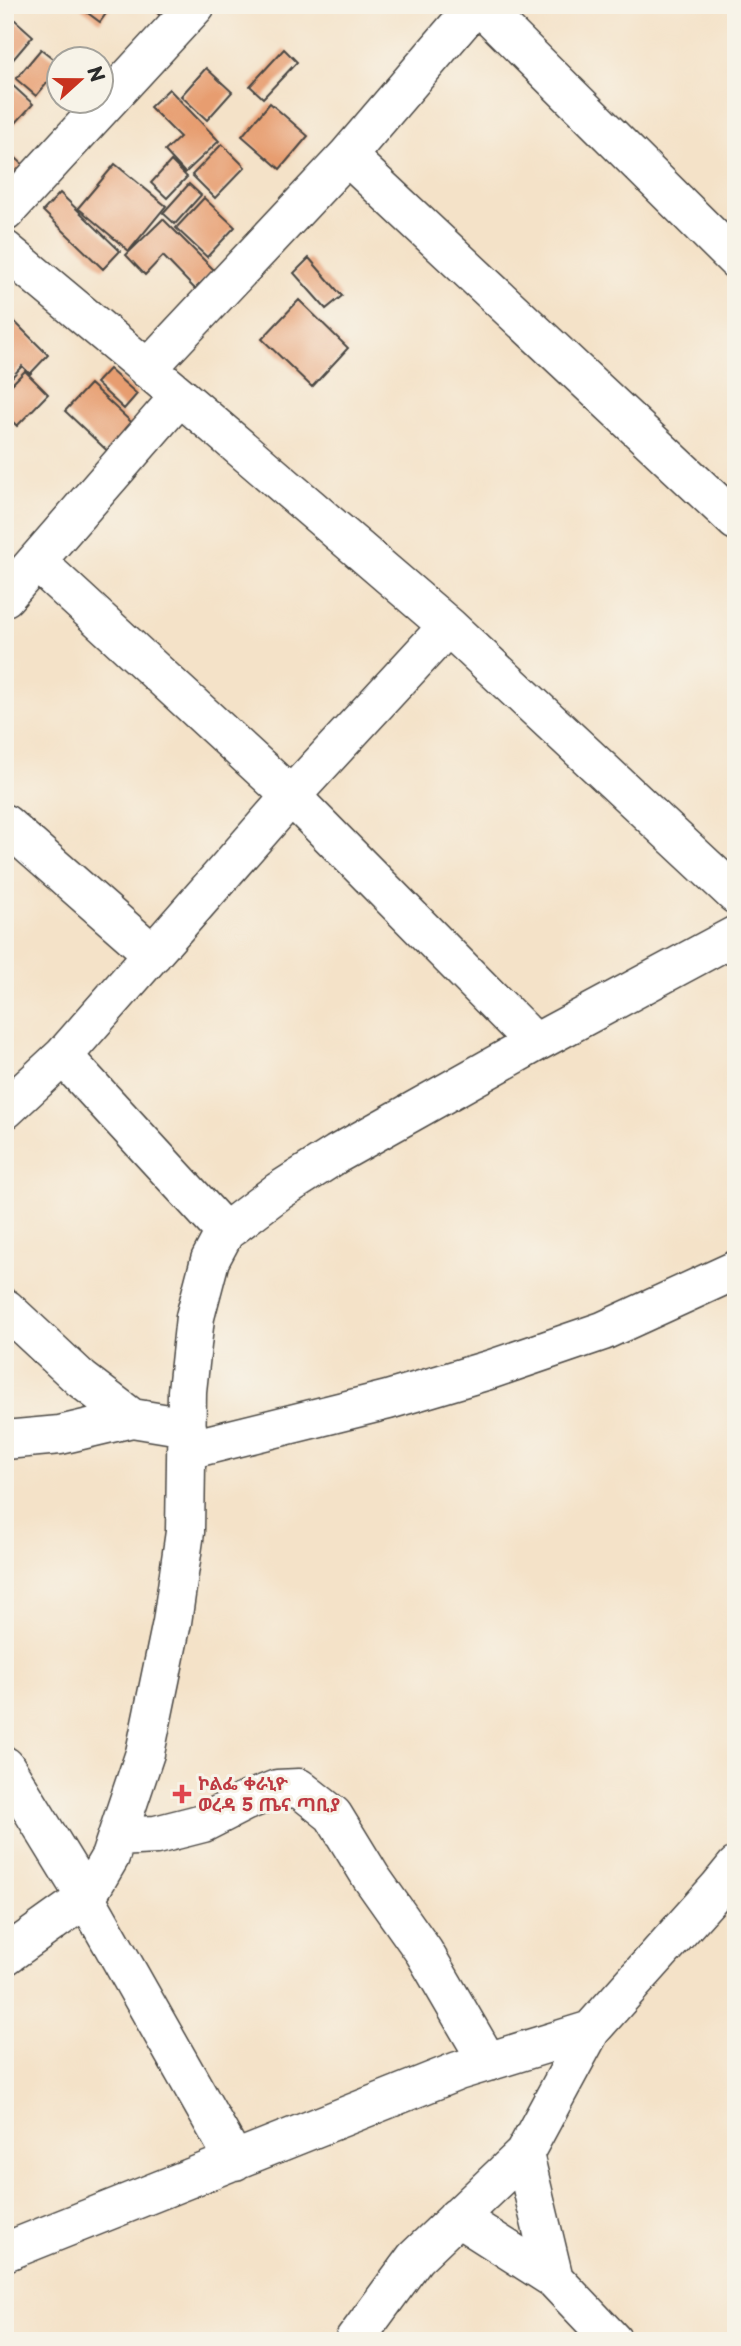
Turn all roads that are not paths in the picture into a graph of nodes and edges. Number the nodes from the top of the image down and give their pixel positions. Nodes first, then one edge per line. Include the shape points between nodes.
1 (195, 5) edge
2 (477, 5) edge
3 (347, 156) junction
4 (5, 212) edge
5 (7, 256) edge
6 (736, 260) edge
7 (147, 369) junction
8 (180, 396) junction
9 (736, 521) edge
10 (37, 562) junction
11 (5, 597) edge
12 (448, 626) junction
13 (291, 796) junction
14 (5, 824) edge
15 (736, 895) edge
16 (736, 935) edge
17 (153, 954) junction
18 (535, 1043) junction
19 (63, 1056) junction
20 (8, 1100) edge
21 (225, 1232) junction
22 (736, 1270) edge
23 (5, 1308) edge
24 (132, 1418) junction
25 (187, 1439) junction
26 (5, 1440) edge
27 (5, 1766) edge
28 (117, 1837) junction
29 (730, 1885) edge
30 (86, 1898) junction
31 (5, 1956) edge
32 (591, 2030) junction
33 (488, 2062) junction
34 (524, 2154) junction
35 (235, 2161) junction
36 (457, 2217) junction
37 (5, 2252) edge
38 (554, 2279) junction
39 (355, 2341) edge
40 (613, 2341) edge

1 - 4 street
2 - 3 street
2 - 6 street
3 - 7 street
3 - 9 street
5 - 7 street
7 - 8 street
8 - 10 street
8 - 12 street
10 - 11 street
10 - 13 street
12 - 13 street
12 - 15 street
13 - 17 street
13 - 18 street
14 - 17 street
16 - 18 street
17 - 19 street
18 - 21 street via 337,1154
19 - 20 street
19 - 21 street
21 - 25 street via 210,1260 195,1317
22 - 25 street via 603,1331 492,1369 388,1400
23 - 24 street via 81,1379
24 - 25 street
24 - 26 street
25 - 28 street via 186,1532 172,1622 145,1753
27 - 30 street
28 - 30 street
28 - 33 street via 156,1835 203,1823 277,1789 299,1788 333,1815 424,1952
29 - 32 street
30 - 31 street
30 - 35 street
32 - 33 street
32 - 34 street
33 - 35 street
34 - 36 street
34 - 38 street
35 - 37 street
36 - 38 street
36 - 39 street via 415,2258
38 - 40 street

